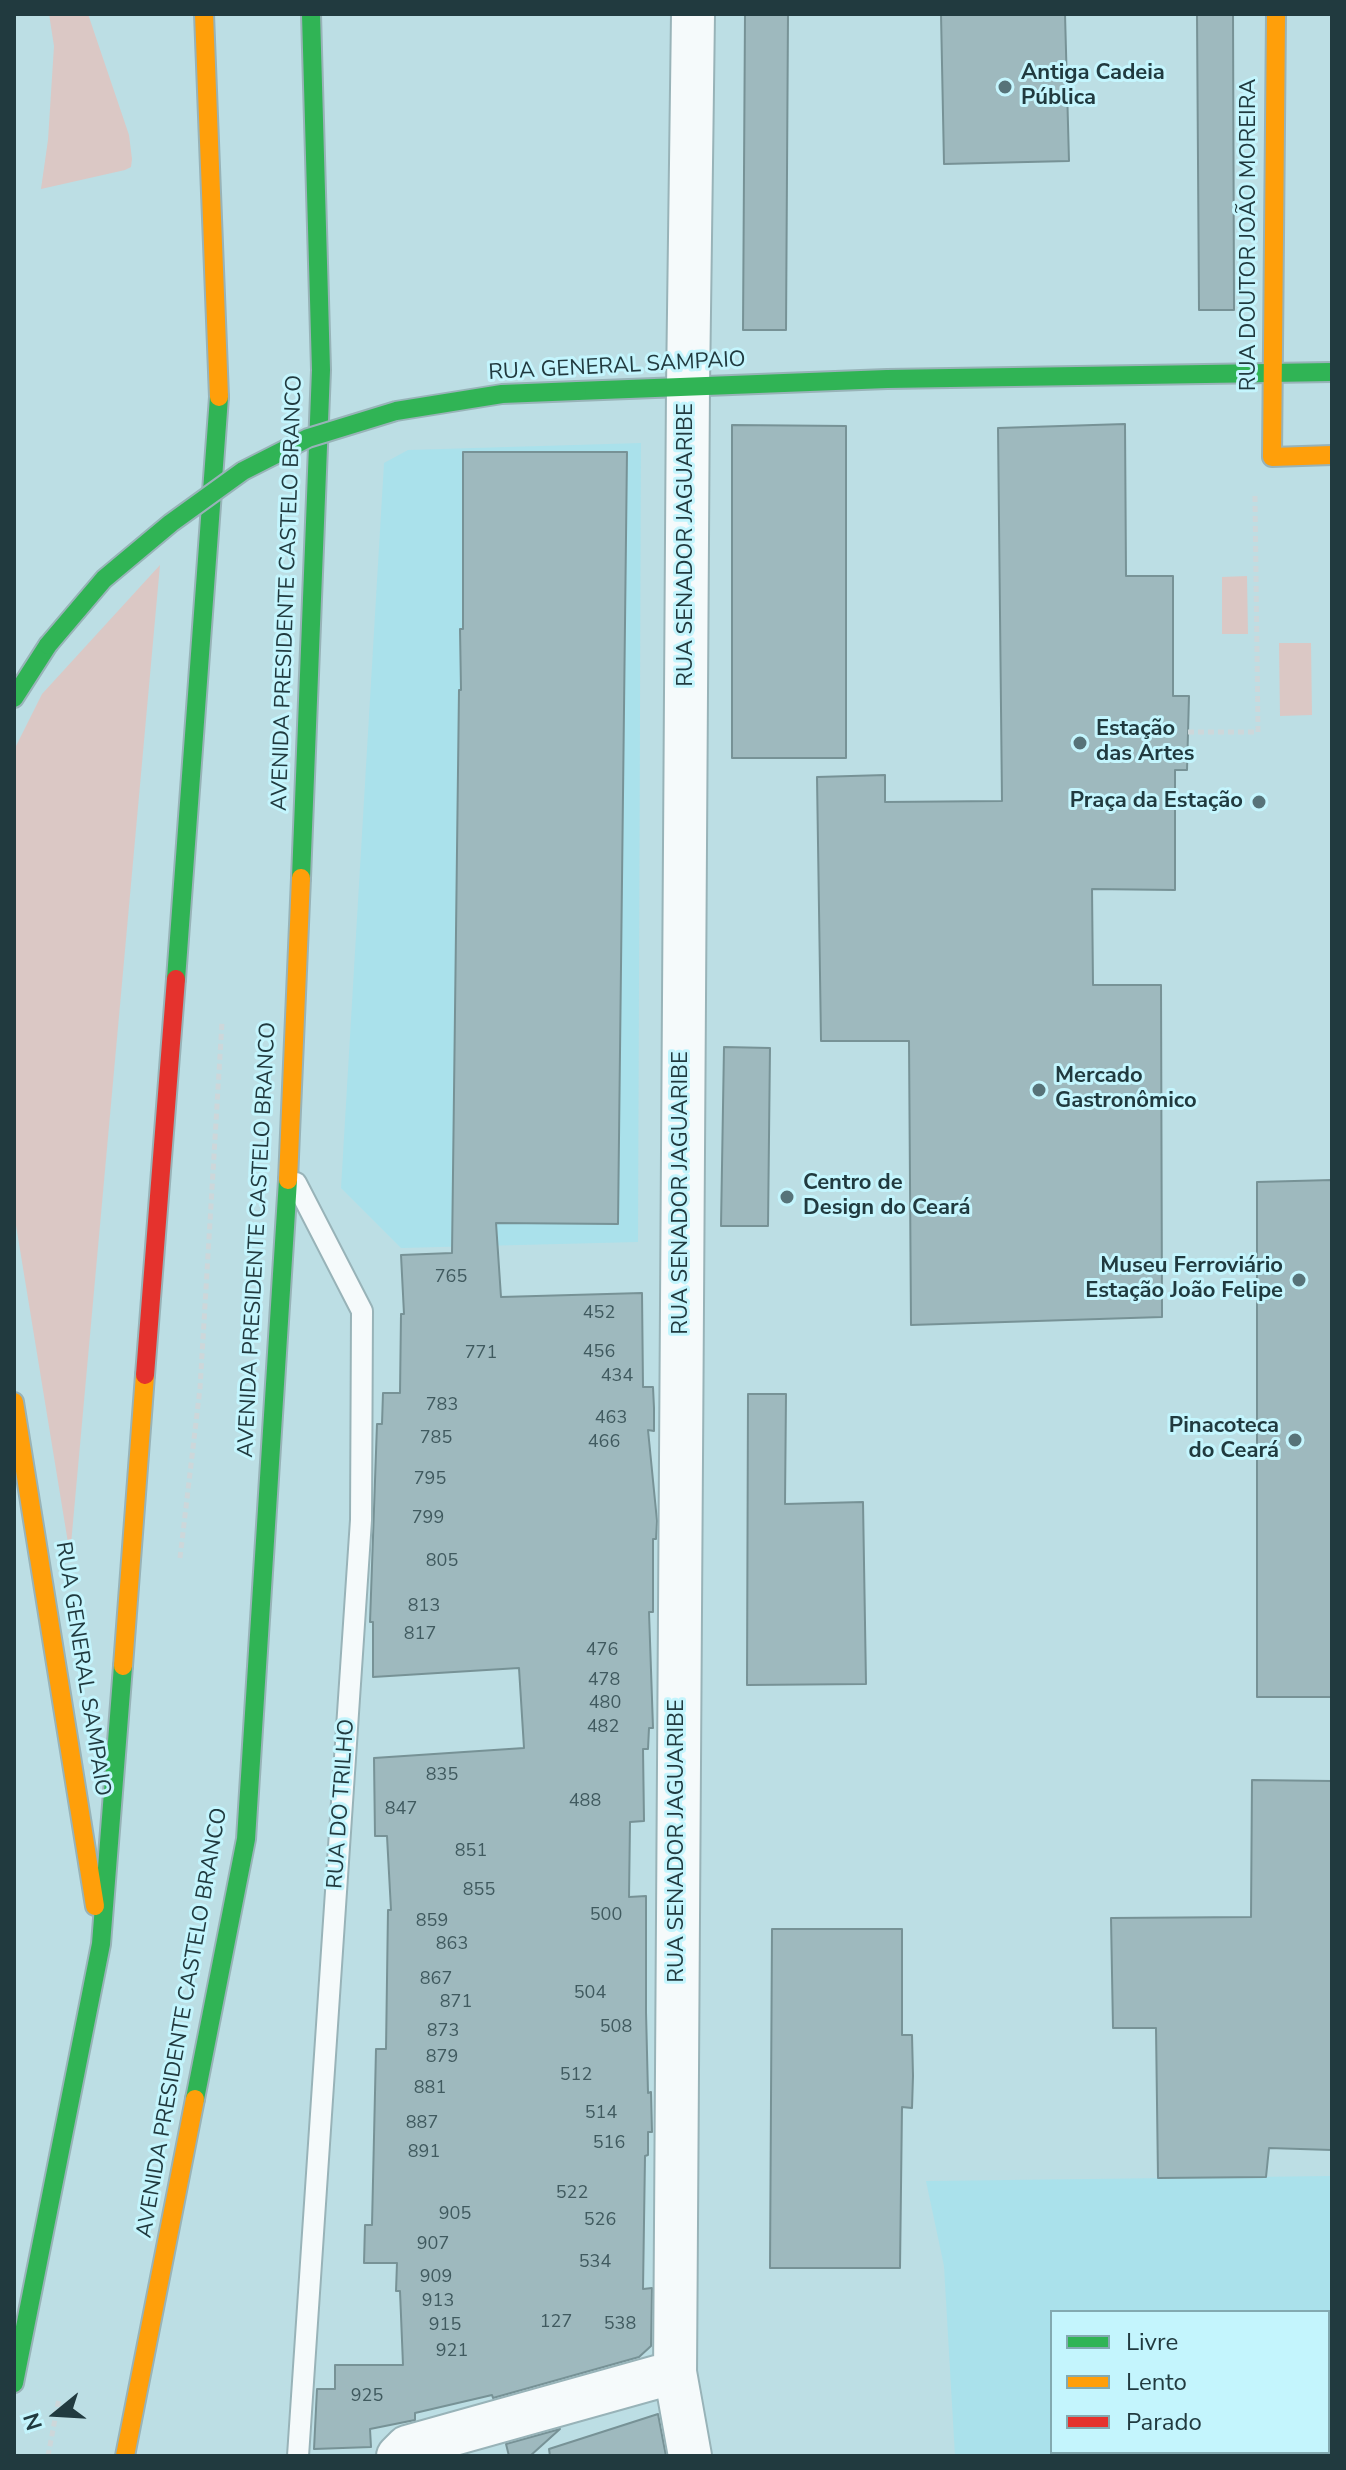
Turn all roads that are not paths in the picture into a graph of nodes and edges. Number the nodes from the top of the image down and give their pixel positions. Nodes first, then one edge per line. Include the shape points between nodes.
1 (204, 14) edge
2 (311, 14) edge
3 (693, 14) edge
4 (1276, 14) edge
5 (331, 76) dead end
6 (321, 370) junction
7 (1332, 372) edge
8 (1274, 373) junction
9 (688, 386) junction
10 (1332, 455) edge
11 (14, 698) edge
12 (289, 1169) junction
13 (14, 1402) edge
14 (101, 1944) junction
15 (675, 2372) junction
16 (14, 2383) edge
17 (403, 2451) edge
18 (125, 2456) edge
19 (298, 2456) edge
20 (690, 2456) edge

1 - 14 main road via 219,391
2 - 6 main road, AVENIDA PRESIDENTE CASTELO BRANCO
3 - 9 street, RUA SENADOR JAGUARIBE
4 - 8 main road, RUA DOUTOR JOÃO MOREIRA
5 - 6 main road
6 - 12 main road, AVENIDA PRESIDENTE CASTELO BRANCO
7 - 8 main road, RUA GENERAL SAMPAIO
8 - 9 main road, RUA GENERAL SAMPAIO
8 - 10 main road, RUA DOUTOR JOÃO MOREIRA via 1272,457
9 - 11 main road, RUA GENERAL SAMPAIO, bridge via 502,394 396,411 308,438 243,471 104,579 48,645
9 - 15 street, RUA SENADOR JAGUARIBE
12 - 18 main road, AVENIDA PRESIDENTE CASTELO BRANCO via 246,1839
12 - 19 lane, RUA DO TRILHO via 362,1311 361,1520
13 - 14 main road, RUA GENERAL SAMPAIO
14 - 16 main road
15 - 17 street
15 - 20 street, RUA SENADOR JAGUARIBE

